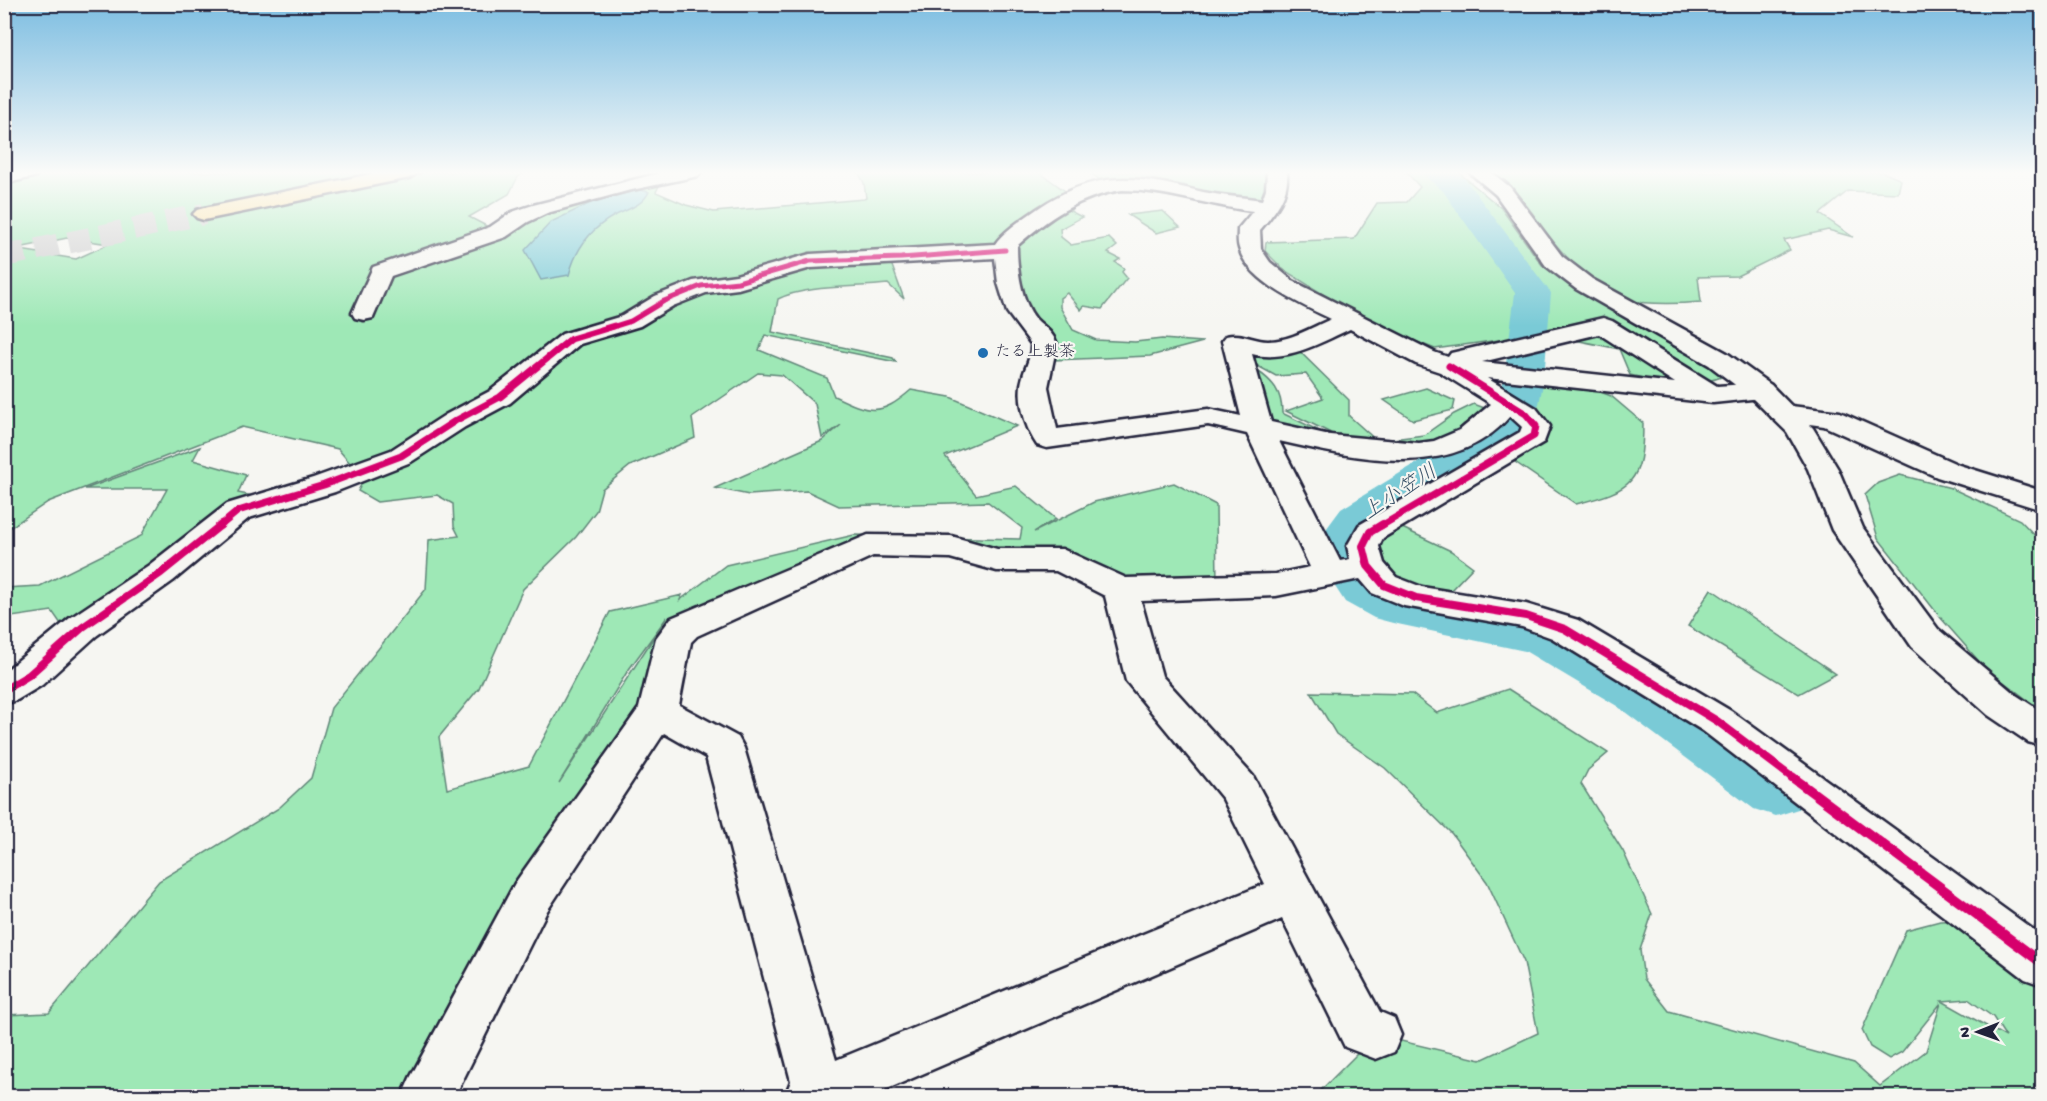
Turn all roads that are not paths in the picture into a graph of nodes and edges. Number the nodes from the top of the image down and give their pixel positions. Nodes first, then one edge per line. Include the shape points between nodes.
1 (511, 223) edge
2 (1029, 223) edge
3 (1253, 223) edge
4 (1527, 223) edge
5 (1005, 250) junction
6 (364, 313) dead end
7 (1351, 320) junction
8 (1445, 364) junction
9 (1509, 387) junction
10 (1761, 391) junction
11 (1713, 396) junction
12 (1784, 413) junction
13 (1259, 429) junction
14 (2043, 501) edge
15 (1348, 570) junction
16 (1121, 590) junction
17 (4, 690) edge
18 (658, 712) junction
19 (2043, 731) edge
20 (1294, 893) junction
21 (2043, 963) edge
22 (1376, 1035) dead end
23 (818, 1095) edge
24 (428, 1096) edge

1 - 6 street via 498,232 381,272
2 - 5 street via 1006,244
3 - 7 street via 1248,229 1250,249 1262,267 1286,286
4 - 10 street via 1554,261 1584,284 1718,359
5 - 13 street via 1024,321 1043,339 1045,347 1035,382 1038,419 1047,439 1208,417
5 - 17 street via 810,261 738,282 702,286 664,301 631,321 571,339 500,397 401,456 238,511 161,573 83,627 29,675
7 - 8 street via 1425,358
7 - 13 street via 1298,344 1277,348 1258,348 1235,341
8 - 9 street
8 - 9 street
9 - 11 street via 1549,377
9 - 11 street via 1545,339 1603,326
9 - 13 street via 1491,421 1441,449 1419,452 1330,444
9 - 15 street via 1536,426 1534,436 1370,532
10 - 11 street
10 - 12 street
12 - 14 street via 1830,418 1948,471
12 - 19 street via 1798,428 1823,470 1848,530 1925,638 2002,705
13 - 15 street via 1286,489
15 - 16 street via 1276,585
15 - 21 street via 1416,598 1526,616 1565,629 1717,721
16 - 18 street via 1062,560 997,560 951,547 868,545 684,627 674,638
16 - 20 street via 1144,681 1238,788
18 - 23 street via 724,748
18 - 24 street via 531,897
20 - 22 street via 1363,1030
20 - 23 street

